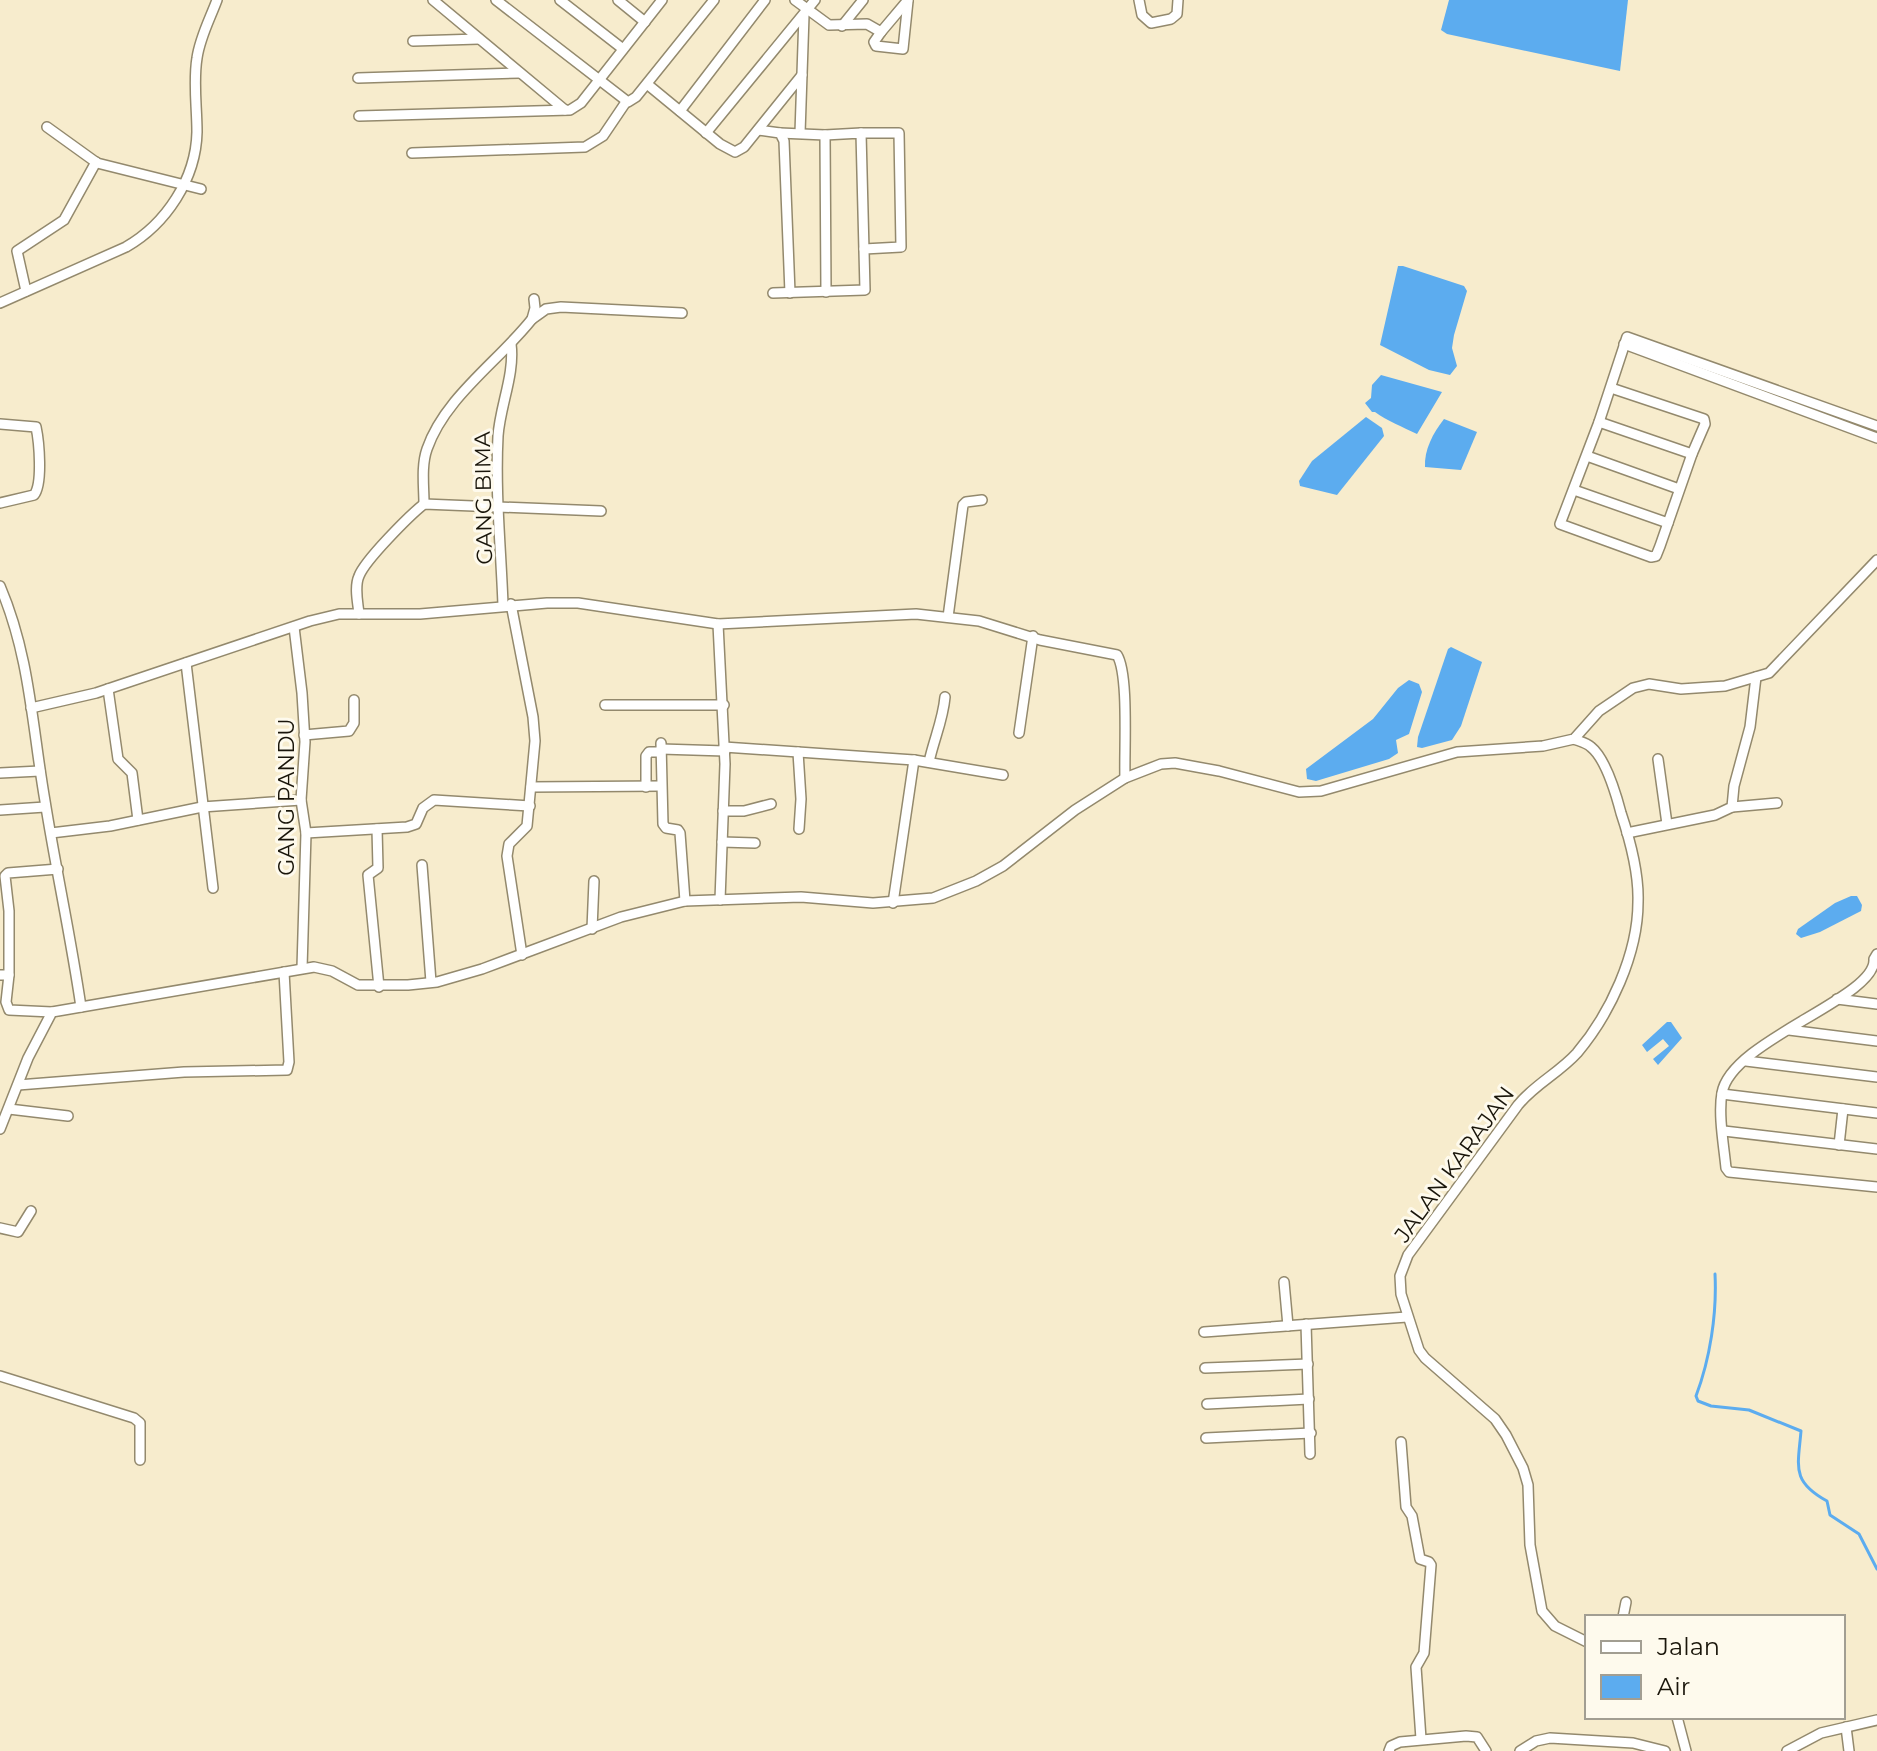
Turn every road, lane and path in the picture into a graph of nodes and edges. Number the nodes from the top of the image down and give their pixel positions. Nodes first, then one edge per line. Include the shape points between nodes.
1 (217, 0) edge
2 (433, 0) edge
3 (496, 0) edge
4 (560, 0) edge
5 (618, 0) edge
6 (662, 0) edge
7 (714, 0) edge
8 (765, 0) edge
9 (795, 0) edge
10 (815, 0) edge
11 (863, 0) edge
12 (908, 0) edge
13 (1139, 0) edge
14 (1178, 0) edge
15 (806, 13) junction
16 (645, 22) junction
17 (842, 26) junction
18 (881, 32) junction
19 (479, 39) junction
20 (413, 41) dead end
21 (623, 49) junction
22 (520, 73) junction
23 (802, 75) junction
24 (358, 78) dead end
25 (597, 80) junction
26 (647, 84) junction
27 (626, 102) junction
28 (565, 110) junction
29 (680, 111) junction
30 (359, 116) dead end
31 (47, 127) dead end
32 (758, 130) junction
33 (706, 133) junction
34 (780, 133) junction
35 (800, 133) junction
36 (861, 133) junction
37 (825, 135) junction
38 (412, 153) dead end
39 (96, 162) junction
40 (184, 183) junction
41 (201, 189) dead end
42 (864, 249) junction
43 (26, 291) junction
44 (826, 292) junction
45 (773, 293) dead end
46 (790, 293) junction
47 (534, 299) dead end
48 (0, 303) edge
49 (682, 313) dead end
50 (532, 319) junction
51 (511, 344) junction
52 (1624, 344) junction
53 (1611, 388) junction
54 (1599, 422) junction
55 (0, 424) edge
56 (1877, 426) edge
57 (1877, 438) edge
58 (1692, 454) junction
59 (1587, 456) junction
60 (1679, 489) junction
61 (1574, 490) junction
62 (982, 500) dead end
63 (0, 503) edge
64 (424, 504) junction
65 (498, 505) junction
66 (601, 511) dead end
67 (1668, 523) junction
68 (1877, 560) edge
69 (0, 586) edge
70 (507, 605) junction
71 (359, 614) junction
72 (948, 617) junction
73 (718, 624) junction
74 (294, 627) junction
75 (1033, 636) junction
76 (186, 663) junction
77 (1756, 677) junction
78 (108, 689) junction
79 (945, 697) dead end
80 (354, 700) dead end
81 (605, 705) dead end
82 (724, 705) junction
83 (31, 708) junction
84 (1019, 733) dead end
85 (304, 735) junction
86 (1574, 739) junction
87 (661, 748) junction
88 (724, 749) junction
89 (798, 752) junction
90 (1658, 759) dead end
91 (914, 760) junction
92 (929, 762) junction
93 (40, 771) junction
94 (0, 773) edge
95 (1003, 775) dead end
96 (1125, 778) junction
97 (661, 786) junction
98 (531, 787) junction
99 (646, 787) junction
100 (301, 800) junction
101 (1777, 803) dead end
102 (771, 804) dead end
103 (530, 806) junction
104 (45, 807) junction
105 (202, 807) junction
106 (1732, 807) junction
107 (0, 810) edge
108 (723, 811) junction
109 (138, 820) junction
110 (1667, 824) junction
111 (377, 829) junction
112 (799, 829) dead end
113 (51, 833) junction
114 (306, 833) junction
115 (1627, 833) junction
116 (722, 842) junction
117 (755, 843) dead end
118 (422, 865) dead end
119 (58, 869) junction
120 (594, 881) dead end
121 (213, 888) dead end
122 (720, 900) junction
123 (685, 901) junction
124 (893, 903) junction
125 (592, 929) junction
126 (1877, 954) edge
127 (522, 955) junction
128 (302, 968) junction
129 (1876, 968) edge
130 (284, 972) junction
131 (5, 975) edge
132 (431, 982) junction
133 (379, 987) junction
134 (1837, 999) junction
135 (1877, 1004) edge
136 (81, 1007) junction
137 (52, 1012) junction
138 (1788, 1030) junction
139 (1877, 1041) edge
140 (1746, 1061) junction
141 (1877, 1077) edge
142 (18, 1085) junction
143 (1722, 1094) junction
144 (9, 1109) junction
145 (1843, 1109) junction
146 (1877, 1113) edge
147 (68, 1116) dead end
148 (0, 1129) edge
149 (1724, 1131) junction
150 (1839, 1145) junction
151 (1877, 1149) edge
152 (1877, 1187) edge
153 (31, 1211) dead end
154 (0, 1228) edge
155 (1284, 1282) dead end
156 (1407, 1317) junction
157 (1306, 1324) junction
158 (1288, 1326) junction
159 (1204, 1332) dead end
160 (1308, 1364) junction
161 (1205, 1368) dead end
162 (0, 1376) edge
163 (1309, 1399) junction
164 (1207, 1404) dead end
165 (1311, 1433) junction
166 (1206, 1438) dead end
167 (1401, 1442) dead end
168 (1310, 1454) dead end
169 (140, 1460) dead end
170 (1626, 1602) dead end
171 (1623, 1615) edge
172 (1585, 1641) edge
173 (1678, 1719) edge
174 (1877, 1720) edge
175 (1846, 1727) junction
176 (1421, 1739) junction
177 (1798, 1748) edge
178 (1389, 1751) edge
179 (1486, 1751) edge
180 (1520, 1751) edge
181 (1665, 1751) edge
182 (1686, 1751) edge
183 (1787, 1751) edge
184 (1849, 1751) edge

1 - 40 street via 199,43 197,133
2 - 19 street
3 - 25 street
4 - 21 street
5 - 16 street
6 - 16 street
7 - 26 street
8 - 29 street
9 - 15 street
10 - 15 street
11 - 17 street
12 - 18 street
12 - 18 street via 902,54 876,46
13 - 14 street via 1142,15 1151,23 1177,14
15 - 17 street
15 - 23 street
15 - 33 street
16 - 21 street
17 - 18 street via 867,24
19 - 20 street
19 - 22 street
21 - 25 street
22 - 24 street
22 - 28 street
23 - 32 street
23 - 35 street
25 - 27 street
25 - 28 street via 581,103
26 - 27 street
26 - 29 street
27 - 38 street via 603,136 585,147
28 - 30 street
29 - 33 street
31 - 39 street
32 - 33 street via 735,152
32 - 34 street
34 - 35 street
34 - 46 street
35 - 37 street
36 - 37 street
36 - 42 street
36 - 42 street via 899,133 901,247
37 - 44 street
39 - 40 street
39 - 43 street via 64,220 17,251
40 - 41 street
40 - 43 street via 145,237
42 - 44 street via 865,290
43 - 48 street
44 - 46 street
45 - 46 street
47 - 50 street
49 - 50 street via 561,307
50 - 51 street
51 - 64 street via 452,407 433,438 425,462
51 - 65 street, GANG BIMA via 499,421
52 - 53 street
52 - 56 street via 1627,337
52 - 57 street
53 - 54 street
53 - 58 street via 1704,419
54 - 58 street
54 - 59 street
55 - 63 street via 36,427 39,477 34,495
58 - 60 street
59 - 60 street
59 - 61 street
60 - 67 street
61 - 67 street
61 - 67 street via 1560,524 1642,554 1656,556
62 - 72 street via 963,505
64 - 65 street
64 - 71 street via 359,574
65 - 66 street
65 - 70 street, GANG BIMA
68 - 77 street via 1792,651 1769,673
69 - 83 street via 15,622
70 - 71 street
70 - 73 street via 578,603
70 - 98 street, GANG BIMA via 533,717
71 - 74 street via 330,615
72 - 73 street
72 - 75 street
73 - 82 street
74 - 76 street
74 - 85 street, GANG PANDU
75 - 84 street
75 - 96 street via 1119,657
76 - 78 street
76 - 105 street
77 - 86 street via 1725,686 1633,688 1599,711
77 - 106 street
78 - 83 street
78 - 109 street via 118,755 132,773
79 - 92 street
80 - 85 street via 349,731
81 - 82 street
82 - 88 street
83 - 93 street
85 - 100 street, GANG PANDU
86 - 96 street via 1457,752 1310,792 1175,763
86 - 115 street, JALAN KARAJAN via 1591,747 1599,760
87 - 88 street
87 - 97 street
87 - 99 street via 646,756
88 - 89 street
88 - 108 street
89 - 91 street
89 - 112 street
90 - 110 street
91 - 92 street
91 - 124 street
92 - 95 street
93 - 94 street
93 - 104 street
96 - 124 street via 976,881 933,898
97 - 99 street
97 - 123 street via 663,827 678,830 681,842
98 - 99 street
98 - 103 street, GANG BIMA
100 - 105 street
100 - 114 street, GANG PANDU
101 - 106 street
102 - 108 street
103 - 111 street via 434,800 413,826
103 - 127 street via 527,826 509,844 507,856
104 - 107 street
104 - 113 street
105 - 109 street
105 - 121 street
106 - 110 street
108 - 116 street
109 - 113 street
110 - 115 street
111 - 114 street
111 - 133 street via 378,868 368,876
113 - 119 street
114 - 128 street, GANG PANDU
115 - 156 street, JALAN KARAJAN via 1639,901 1637,924 1613,997 1578,1051 1518,1105 1408,1255 1400,1282
116 - 117 street
116 - 122 street
118 - 132 street
119 - 131 street via 5,876
119 - 136 street
120 - 125 street
122 - 123 street
122 - 124 street via 801,897
123 - 125 street
125 - 127 street
126 - 129 street
127 - 132 street
128 - 130 street
128 - 133 street via 324,968 352,983
129 - 134 street
130 - 136 street
130 - 142 street via 287,1070
131 - 137 street via 8,1009
132 - 133 street
134 - 135 street
134 - 138 street
136 - 137 street
137 - 142 street
138 - 139 street
138 - 140 street
140 - 141 street
140 - 143 street via 1728,1077
142 - 144 street
143 - 145 street
143 - 149 street
144 - 147 street
144 - 148 street
145 - 146 street
145 - 150 street
149 - 150 street
149 - 152 street via 1729,1172
150 - 151 street
153 - 154 street via 18,1232
155 - 158 street
156 - 157 street
156 - 172 street, JALAN KARAJAN via 1422,1355 1506,1435 1528,1485 1530,1545 1542,1611 1555,1626
157 - 158 street
157 - 160 street
158 - 159 street
160 - 161 street
160 - 163 street
162 - 169 street via 134,1418 140,1423
163 - 164 street
163 - 165 street
165 - 166 street
165 - 168 street
167 - 176 street via 1406,1507 1420,1559 1431,1568 1424,1653 1416,1667
170 - 171 street
173 - 182 street
174 - 175 street
175 - 177 street via 1821,1733
175 - 184 street
176 - 178 street via 1395,1743
176 - 179 street via 1473,1736
177 - 183 street
180 - 181 street via 1550,1738 1633,1743

